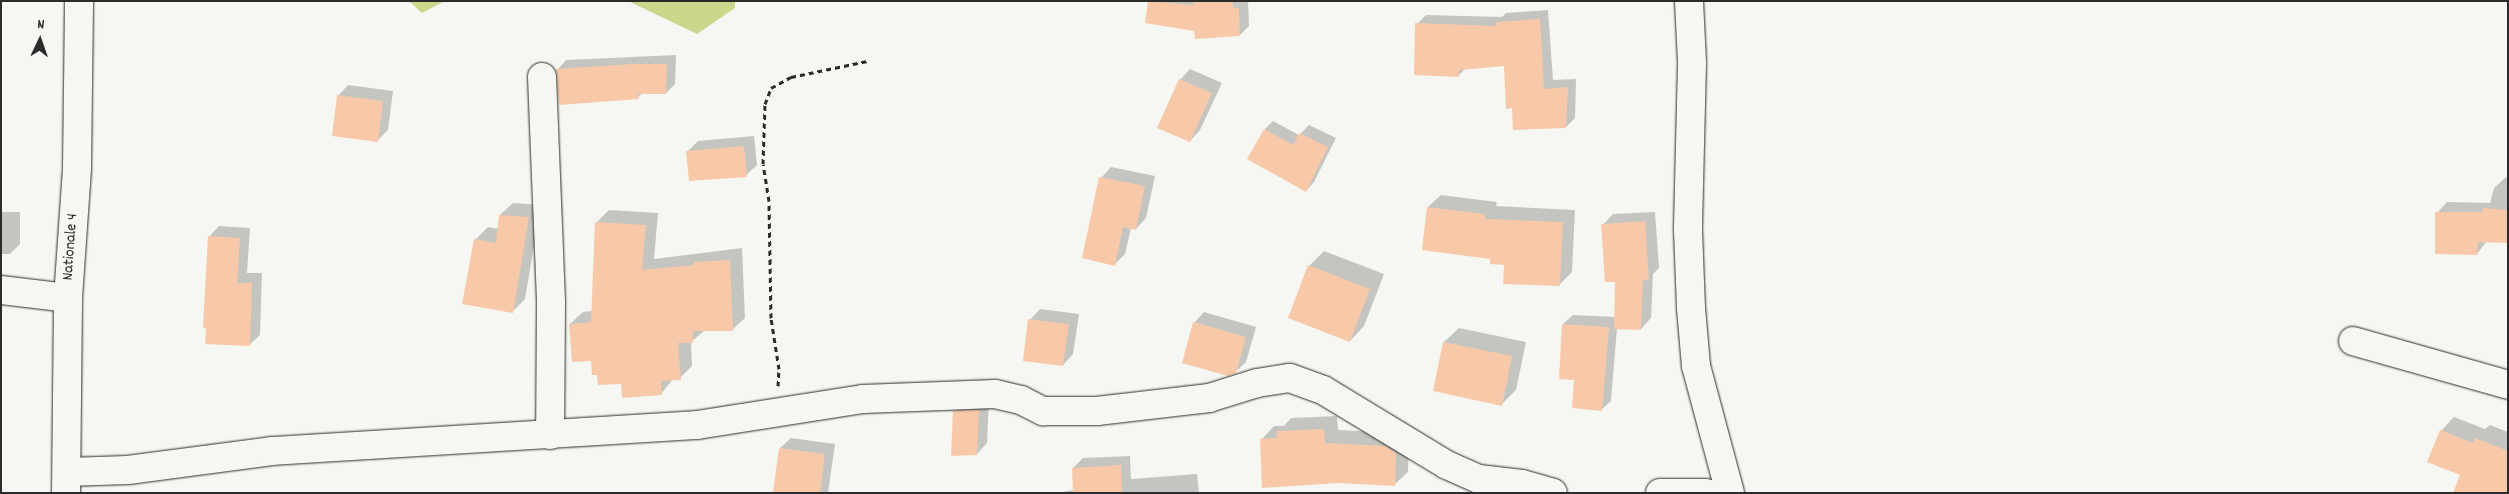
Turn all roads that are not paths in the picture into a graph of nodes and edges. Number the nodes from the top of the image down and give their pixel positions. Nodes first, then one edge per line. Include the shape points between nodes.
1 (79, 1) edge
2 (1689, 1) edge
3 (542, 78) dead end
4 (1, 290) edge
5 (68, 298) junction
6 (2353, 341) dead end
7 (2508, 385) edge
8 (550, 435) junction
9 (67, 483) edge
10 (1553, 493) edge
11 (1660, 493) edge
12 (1706, 493) edge
13 (1730, 493) edge

1 - 5 main road, Nationale 4 via 77,168
2 - 13 main road via 1692,63 1688,221 1691,308 1696,366
3 - 8 main road via 551,302
4 - 5 main road
5 - 9 main road, Nationale 4
6 - 7 main road
8 - 9 main road via 272,452 128,470
8 - 10 main road via 697,425 863,399 962,394 1012,398 1043,411 1097,411 1209,398 1256,383 1290,378 1323,390 1447,465 1479,479 1522,484
11 - 12 main road

